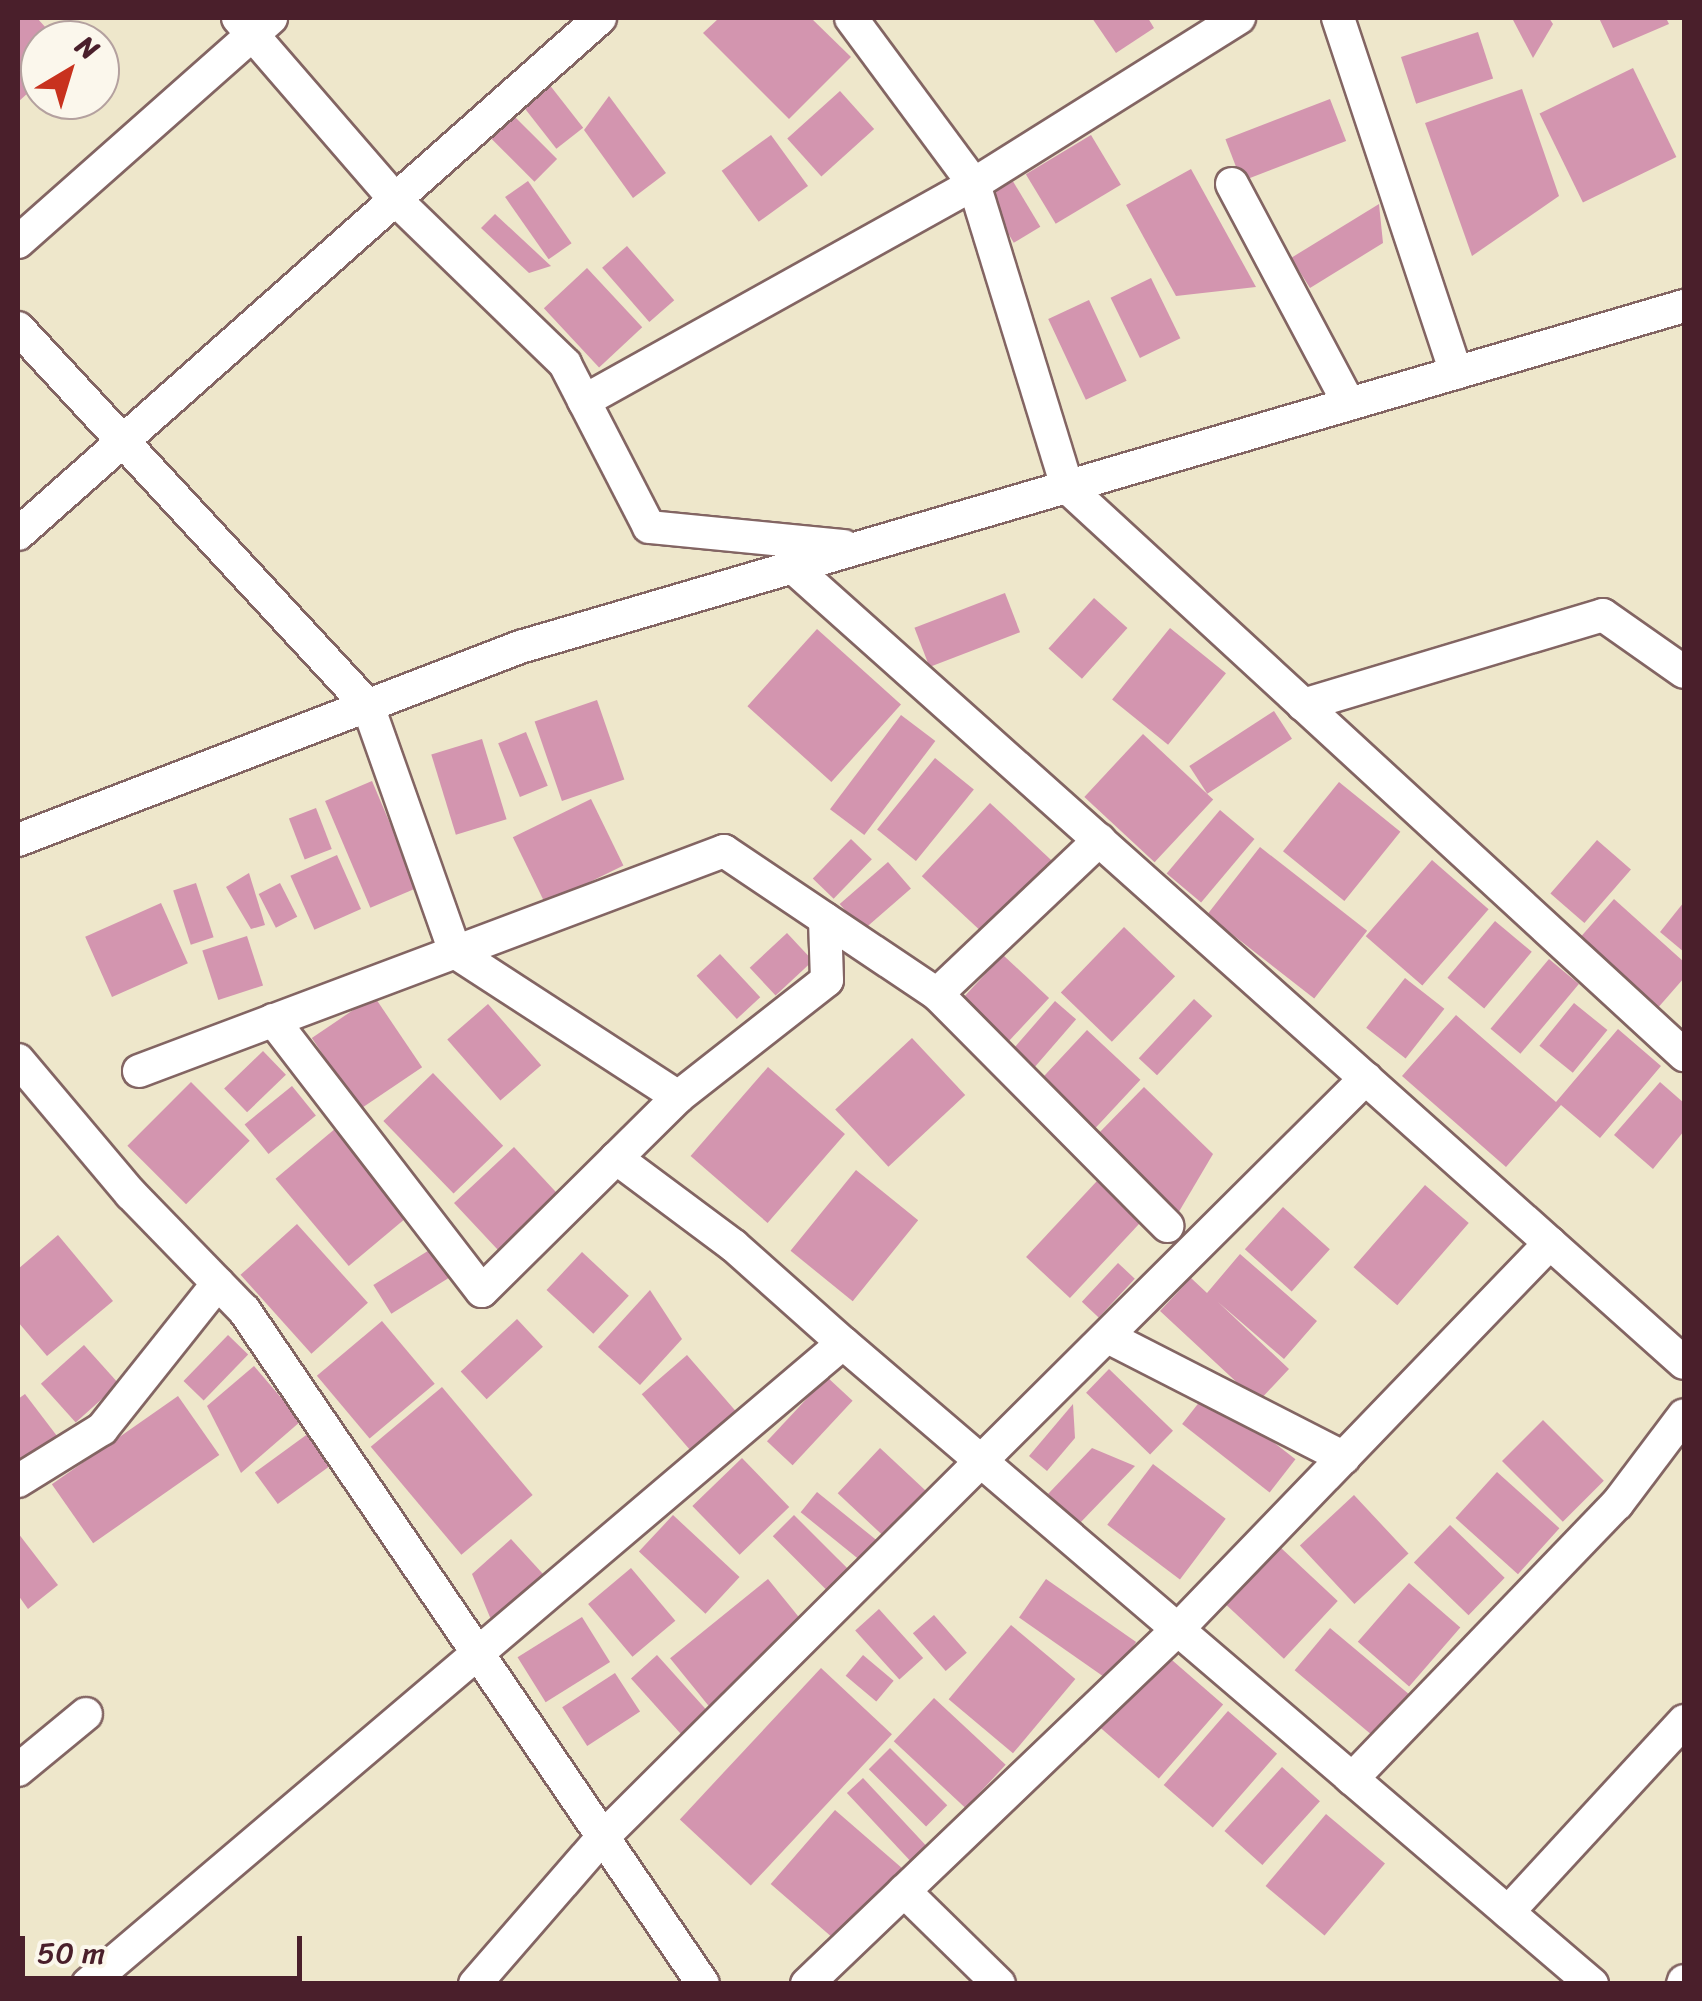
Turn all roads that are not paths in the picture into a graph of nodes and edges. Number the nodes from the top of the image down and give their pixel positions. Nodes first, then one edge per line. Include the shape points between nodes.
1 (600, 18) edge
2 (850, 18) edge
3 (1239, 18) edge
4 (1338, 18) edge
5 (254, 23) edge
6 (974, 184) junction
7 (1232, 184) dead end
8 (395, 200) junction
9 (18, 242) edge
10 (1684, 306) edge
11 (18, 328) edge
12 (1456, 373) junction
13 (584, 401) junction
14 (1349, 404) junction
15 (122, 441) junction
16 (1067, 488) junction
17 (18, 534) edge
18 (861, 548) junction
19 (794, 568) junction
20 (1684, 672) edge
21 (1303, 705) junction
22 (368, 706) junction
23 (18, 840) edge
24 (1099, 840) junction
25 (825, 919) junction
26 (856, 939) junction
27 (455, 952) junction
28 (826, 980) junction
29 (937, 994) junction
30 (273, 1020) junction
31 (1684, 1055) edge
32 (18, 1060) edge
33 (138, 1071) dead end
34 (1366, 1078) junction
35 (678, 1097) junction
36 (616, 1158) junction
37 (1167, 1226) dead end
38 (1550, 1243) junction
39 (218, 1283) junction
40 (1108, 1337) junction
41 (843, 1343) junction
42 (1684, 1363) edge
43 (1684, 1415) edge
44 (1344, 1458) junction
45 (983, 1463) junction
46 (18, 1482) edge
47 (1178, 1629) junction
48 (476, 1654) junction
49 (86, 1714) dead end
50 (1684, 1721) edge
51 (18, 1770) edge
52 (1352, 1779) junction
53 (603, 1837) junction
54 (904, 1891) junction
55 (1508, 1912) junction
56 (88, 1984) edge
57 (475, 1984) edge
58 (703, 1984) edge
59 (806, 1984) edge
60 (1000, 1984) edge
61 (1592, 1984) edge

1 - 8 street
2 - 6 street
3 - 6 street
4 - 12 street
5 - 8 street
5 - 9 street
6 - 13 street
6 - 16 street
7 - 14 street
8 - 13 street via 565,364
8 - 15 street
10 - 12 street
11 - 15 street
12 - 14 street
13 - 18 street via 649,527
14 - 16 street
15 - 17 street
15 - 22 street
16 - 18 street
16 - 21 street
18 - 19 street
19 - 22 street via 520,647
19 - 24 street
20 - 21 street via 1603,616
21 - 31 street
22 - 23 street
22 - 27 street
24 - 29 street
24 - 34 street
25 - 26 street
25 - 27 street via 724,851
25 - 28 street
26 - 28 street
26 - 29 street
27 - 30 street
27 - 35 street
28 - 35 street
29 - 37 street
30 - 33 street
30 - 36 street via 482,1291
32 - 39 street
34 - 38 street
34 - 40 street
35 - 36 street
36 - 41 street via 734,1246
38 - 42 street
38 - 44 street
39 - 46 street via 102,1429
39 - 48 street via 244,1310
40 - 44 street
40 - 45 street
41 - 45 street
41 - 48 street
43 - 52 street via 1617,1504
44 - 47 street
45 - 47 street
45 - 53 street
47 - 52 street
47 - 54 street
48 - 53 street
48 - 56 street
49 - 51 street
50 - 55 street
52 - 55 street
53 - 57 street
53 - 58 street
54 - 59 street
54 - 60 street
55 - 61 street

